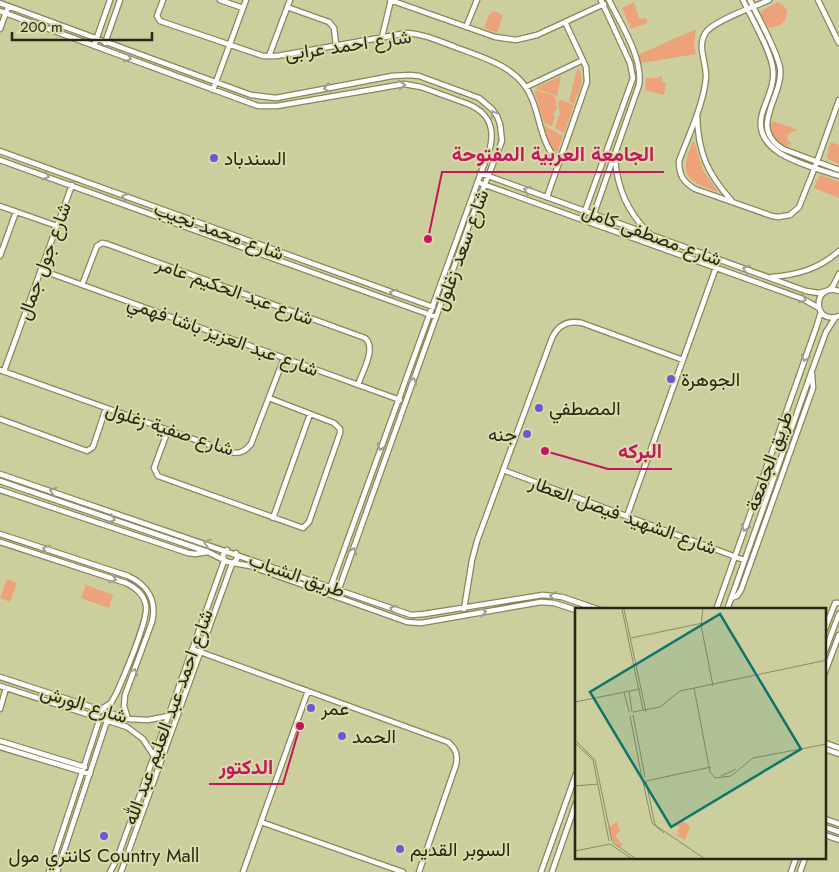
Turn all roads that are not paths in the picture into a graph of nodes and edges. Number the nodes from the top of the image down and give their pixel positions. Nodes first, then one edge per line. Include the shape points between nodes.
1 (110, 0) edge
2 (120, 0) edge
3 (163, 0) edge
4 (220, 0) edge
5 (246, 0) edge
6 (290, 0) edge
7 (391, 0) edge
8 (477, 0) edge
9 (744, 0) edge
10 (750, 0) edge
11 (769, 0) edge
12 (818, 0) edge
13 (609, 1) edge
14 (602, 2) edge
15 (0, 4) edge
16 (8, 6) junction
17 (287, 7) junction
18 (753, 7) junction
19 (243, 8) junction
20 (748, 10) junction
21 (0, 11) edge
22 (6, 14) junction
23 (566, 22) junction
24 (466, 27) junction
25 (0, 29) edge
26 (382, 37) junction
27 (96, 39) junction
28 (105, 42) junction
29 (839, 43) edge
30 (229, 45) junction
31 (336, 45) junction
32 (94, 46) junction
33 (102, 49) junction
34 (269, 56) junction
35 (583, 60) junction
36 (376, 79) junction
37 (357, 82) junction
38 (216, 83) junction
39 (526, 87) junction
40 (376, 89) junction
41 (213, 90) junction
42 (359, 92) junction
43 (839, 100) edge
44 (697, 111) junction
45 (0, 151) edge
46 (615, 156) junction
47 (0, 160) edge
48 (559, 162) junction
49 (816, 165) junction
50 (839, 170) edge
51 (480, 173) junction
52 (489, 176) junction
53 (839, 176) edge
54 (75, 179) junction
55 (498, 179) junction
56 (477, 182) junction
57 (485, 184) junction
58 (72, 186) junction
59 (495, 188) junction
60 (547, 197) junction
61 (732, 201) junction
62 (0, 206) edge
63 (585, 211) junction
64 (16, 212) junction
65 (594, 214) junction
66 (582, 219) junction
67 (591, 222) junction
68 (57, 226) junction
69 (650, 234) junction
70 (839, 252) edge
71 (0, 256) edge
72 (719, 259) junction
73 (716, 267) junction
74 (322, 268) junction
75 (41, 270) junction
76 (839, 274) edge
77 (320, 275) junction
78 (769, 278) junction
79 (82, 285) junction
80 (827, 291) junction
81 (839, 291) edge
82 (431, 307) junction
83 (439, 309) junction
84 (820, 310) junction
85 (428, 314) junction
86 (436, 317) junction
87 (837, 317) edge
88 (284, 358) junction
89 (683, 360) junction
90 (2, 371) edge
91 (811, 373) junction
92 (358, 385) junction
93 (268, 398) junction
94 (398, 399) junction
95 (406, 402) junction
96 (106, 408) junction
97 (310, 414) junction
98 (0, 420) edge
99 (168, 430) junction
100 (503, 470) junction
101 (0, 474) edge
102 (0, 481) edge
103 (0, 490) edge
104 (755, 499) junction
105 (765, 502) junction
106 (627, 516) junction
107 (273, 518) junction
108 (0, 534) edge
109 (0, 542) edge
110 (228, 550) junction
111 (208, 552) junction
112 (236, 554) junction
113 (68, 556) junction
114 (734, 556) junction
115 (744, 560) junction
116 (224, 561) junction
117 (65, 564) junction
118 (232, 564) junction
119 (330, 587) junction
120 (339, 590) junction
121 (328, 594) junction
122 (336, 597) junction
123 (730, 598) junction
124 (837, 603) edge
125 (464, 608) junction
126 (595, 608) edge
127 (717, 608) edge
128 (727, 608) edge
129 (575, 610) edge
130 (839, 615) edge
131 (463, 616) junction
132 (826, 627) edge
133 (839, 636) edge
134 (826, 648) edge
135 (192, 649) junction
136 (200, 652) junction
137 (826, 669) edge
138 (0, 678) edge
139 (0, 686) edge
140 (6, 688) junction
141 (308, 691) junction
142 (65, 698) junction
143 (62, 707) junction
144 (0, 710) edge
145 (100, 710) junction
146 (168, 716) junction
147 (100, 718) junction
148 (128, 719) junction
149 (107, 721) junction
150 (0, 741) edge
151 (826, 743) edge
152 (0, 746) edge
153 (839, 748) edge
154 (826, 749) edge
155 (839, 754) edge
156 (154, 756) junction
157 (83, 769) junction
158 (90, 771) junction
159 (575, 777) edge
160 (575, 806) edge
161 (826, 819) edge
162 (261, 822) junction
163 (839, 824) edge
164 (826, 827) edge
165 (839, 832) edge
166 (826, 835) edge
167 (839, 840) edge
168 (795, 860) edge
169 (804, 860) edge
170 (113, 871) edge
171 (553, 871) edge
172 (49, 872) edge
173 (57, 872) edge
174 (121, 872) edge
175 (243, 872) edge
176 (403, 872) edge
177 (419, 872) edge
178 (541, 872) edge
179 (791, 872) edge
180 (800, 872) edge

1 - 27 street
2 - 28 street
3 - 30 street, شارع احمد عرابى via 157,16 160,21
4 - 19 street
5 - 19 street
6 - 17 street
7 - 24 street
7 - 26 street
8 - 24 street
9 - 20 street
10 - 18 street
11 - 18 street
12 - 29 street
13 - 14 street
13 - 46 street via 638,60 640,76
14 - 23 street
14 - 63 street via 630,63 633,78
15 - 16 street, شارع سعد زغلول
16 - 22 street
16 - 27 street, شارع سعد زغلول
17 - 31 street via 329,22 334,28
17 - 34 street
18 - 20 street
18 - 49 street via 778,59 780,71 778,88 767,118 770,136 775,144
19 - 30 street
20 - 44 street via 714,25 704,34 702,47 706,78
20 - 49 street via 774,71 761,119 763,136 777,152
21 - 22 street, شارع سعد زغلول
22 - 25 street
22 - 32 street, شارع سعد زغلول
23 - 24 street via 516,40
23 - 35 street
26 - 31 street, شارع احمد عرابى
26 - 39 street, شارع احمد عرابى via 407,33 425,36 493,61
27 - 28 street, شارع سعد زغلول
27 - 32 street
28 - 33 street
28 - 38 street, شارع سعد زغلول
30 - 34 street, شارع احمد عرابى
30 - 38 street
31 - 34 street, شارع احمد عرابى
32 - 33 street, شارع سعد زغلول
33 -> 41 street, شارع سعد زغلول
35 - 39 street
35 - 48 street via 587,74 586,90
36 - 37 street, شارع سعد زغلول
36 - 40 street
52 -> 36 street, شارع سعد زغلول via 500,150 502,133 496,116 486,103 419,76
37 -> 38 street, شارع سعد زغلول via 267,98 251,96
37 - 42 street
38 - 41 street
39 - 48 street, شارع احمد عرابى via 547,148
40 - 42 street, شارع سعد زغلول
40 -> 51 street, شارع سعد زغلول via 413,85 482,112 492,133
41 - 42 street, شارع سعد زغلول via 248,104 268,107
43 - 49 street
44 - 61 street via 702,154 714,179
44 - 61 street via 679,161 682,178 695,189
45 - 54 street, شارع محمد نجيب
46 - 65 street
46 - 69 street via 617,178 624,199
47 -> 58 street, شارع محمد نجيب
48 - 60 street
49 - 50 street
49 - 53 street
49 - 61 street via 799,207 790,215 778,217
51 - 52 street, شارع مصطفى كامل
51 - 56 street, شارع سعد زغلول
52 - 55 street, شارع مصطفى كامل
52 - 57 street, شارع سعد زغلول
54 - 58 street, شارع جول جمال
74 -> 54 street, شارع محمد نجيب
55 - 59 street
60 -> 55 street, شارع مصطفى كامل
56 - 57 street, شارع مصطفى كامل
56 - 82 street, شارع سعد زغلول
57 - 59 street, شارع مصطفى كامل
57 - 83 street, شارع سعد زغلول
58 - 68 street, شارع جول جمال
58 - 77 street, شارع محمد نجيب
59 - 66 street, شارع مصطفى كامل
60 - 63 street, شارع مصطفى كامل
62 - 64 street
63 - 65 street, شارع مصطفى كامل
63 - 66 street
64 - 68 street
64 - 71 street
65 - 67 street
65 - 69 street, شارع مصطفى كامل
66 - 67 street, شارع مصطفى كامل
67 - 73 street, شارع مصطفى كامل
68 - 75 street, شارع جول جمال
69 - 72 street, شارع مصطفى كامل
70 - 78 street via 810,270
72 - 73 street
78 -> 72 street, شارع مصطفى كامل
73 -> 84 street, شارع مصطفى كامل via 809,301
73 - 89 street
74 - 77 street
82 -> 74 street, شارع محمد نجيب
75 - 79 street, شارع عبد العزيز باشا فهمي
75 - 90 street, شارع جول جمال
76 - 80 street
77 - 85 street, شارع محمد نجيب
78 - 80 street, شارع مصطفى كامل via 806,291
79 - 88 street, شارع عبد العزيز باشا فهمي
79 - 92 street, شارع عبد الحكيم عامر via 95,249 105,243 365,338 370,350
80 - 81 street, شارع مصطفى كامل
80 - 84 street, طريق الجامعة via 819,300
82 - 83 street, شارع محمد نجيب
82 - 85 street, شارع سعد زغلول
83 - 86 street, شارع سعد زغلول
84 - 87 street, شارع مصطفى كامل via 829,318
84 -> 104 street, طريق الجامعة
85 - 86 street, شارع محمد نجيب
85 - 94 street, شارع سعد زغلول
95 -> 86 street, شارع سعد زغلول
87 - 91 street, طريق الجامعة via 826,332
88 - 92 street, شارع عبد العزيز باشا فهمي
88 - 93 street, شارع صفية زغلول
89 - 100 street via 582,323 570,322 560,326 552,338
89 - 106 street
90 - 96 street, شارع صفية زغلول
91 - 105 street, طريق الجامعة
91 - 123 street via 814,388 740,594
92 - 94 street, شارع عبد العزيز باشا فهمي
93 - 97 street
93 - 99 street, شارع صفية زغلول via 251,444 240,453
94 - 95 street, شارع عبد العزيز باشا فهمي
94 -> 119 street, شارع سعد زغلول
120 -> 95 street, شارع سعد زغلول
96 - 98 street via 93,447 87,451
96 - 99 street, شارع صفية زغلول
97 - 107 street
97 - 107 street via 338,425 340,433 309,522 298,527
99 - 107 street via 154,468 158,476
100 - 106 street, شارع الشهيد فيصل العطار
100 - 125 street via 474,549
110 -> 101 street, طريق الشباب
102 -> 111 street, طريق الشباب
103 - 111 street via 188,553
104 - 105 street
104 -> 114 street, طريق الجامعة
105 - 115 street, طريق الجامعة
106 - 114 street, شارع الشهيد فيصل العطار
113 -> 108 street
109 - 117 street
110 - 112 street, طريق الشباب
110 - 116 street via 223,555
111 - 116 street, طريق الشباب
112 - 118 street via 237,559
112 - 119 street, طريق الشباب
113 - 117 street
148 -> 113 street via 124,700 152,622 154,613 150,594 137,580
114 - 115 street, شارع الشهيد فيصل العطار
114 - 127 street, طريق الجامعة
115 - 123 street, طريق الجامعة
116 - 118 street, طريق الشباب
116 - 135 street, شارع احمد عبد العليم عبد الله
117 -> 145 street via 133,586 146,605 144,621 115,698
118 - 121 street, طريق الشباب via 250,566
118 - 136 street, شارع احمد عبد العليم عبد الله
119 - 120 street, طريق الشباب
119 - 121 street, شارع سعد زغلول
120 - 122 street, شارع سعد زغلول
125 -> 120 street, طريق الشباب via 411,615
121 - 122 street, طريق الشباب
122 - 131 street, طريق الشباب via 414,623
123 - 128 street, طريق الجامعة
124 - 132 street
126 -> 125 street, طريق الشباب via 550,595
125 - 131 street
131 -> 129 street, طريق الشباب via 541,602
130 - 134 street
133 - 137 street
135 - 136 street
135 - 146 street, شارع احمد عبد العليم عبد الله
136 - 141 street
136 - 174 street, شارع احمد عبد العليم عبد الله
138 - 142 street, شارع الورش
139 - 140 street, شارع الورش
140 - 143 street, شارع الورش
140 - 144 street
141 - 162 street
141 - 177 street via 453,746 458,758
142 - 143 street
142 - 145 street, شارع الورش
143 - 147 street, شارع الورش
145 - 148 street, شارع الورش
146 - 148 street, شارع الورش
146 - 156 street, شارع احمد عبد العليم عبد الله
147 - 149 street, شارع الورش
147 - 157 street
149 - 156 street, شارع الورش via 135,732
149 - 158 street
150 - 157 street
151 - 153 street
152 - 157 street
154 - 155 street
156 - 170 street, شارع احمد عبد العليم عبد الله
157 - 158 street
157 - 172 street
158 - 173 street
159 - 178 street
160 - 171 street
161 - 163 street
162 - 175 street
162 - 176 street
164 - 165 street
166 - 167 street
168 - 179 street
169 - 180 street

